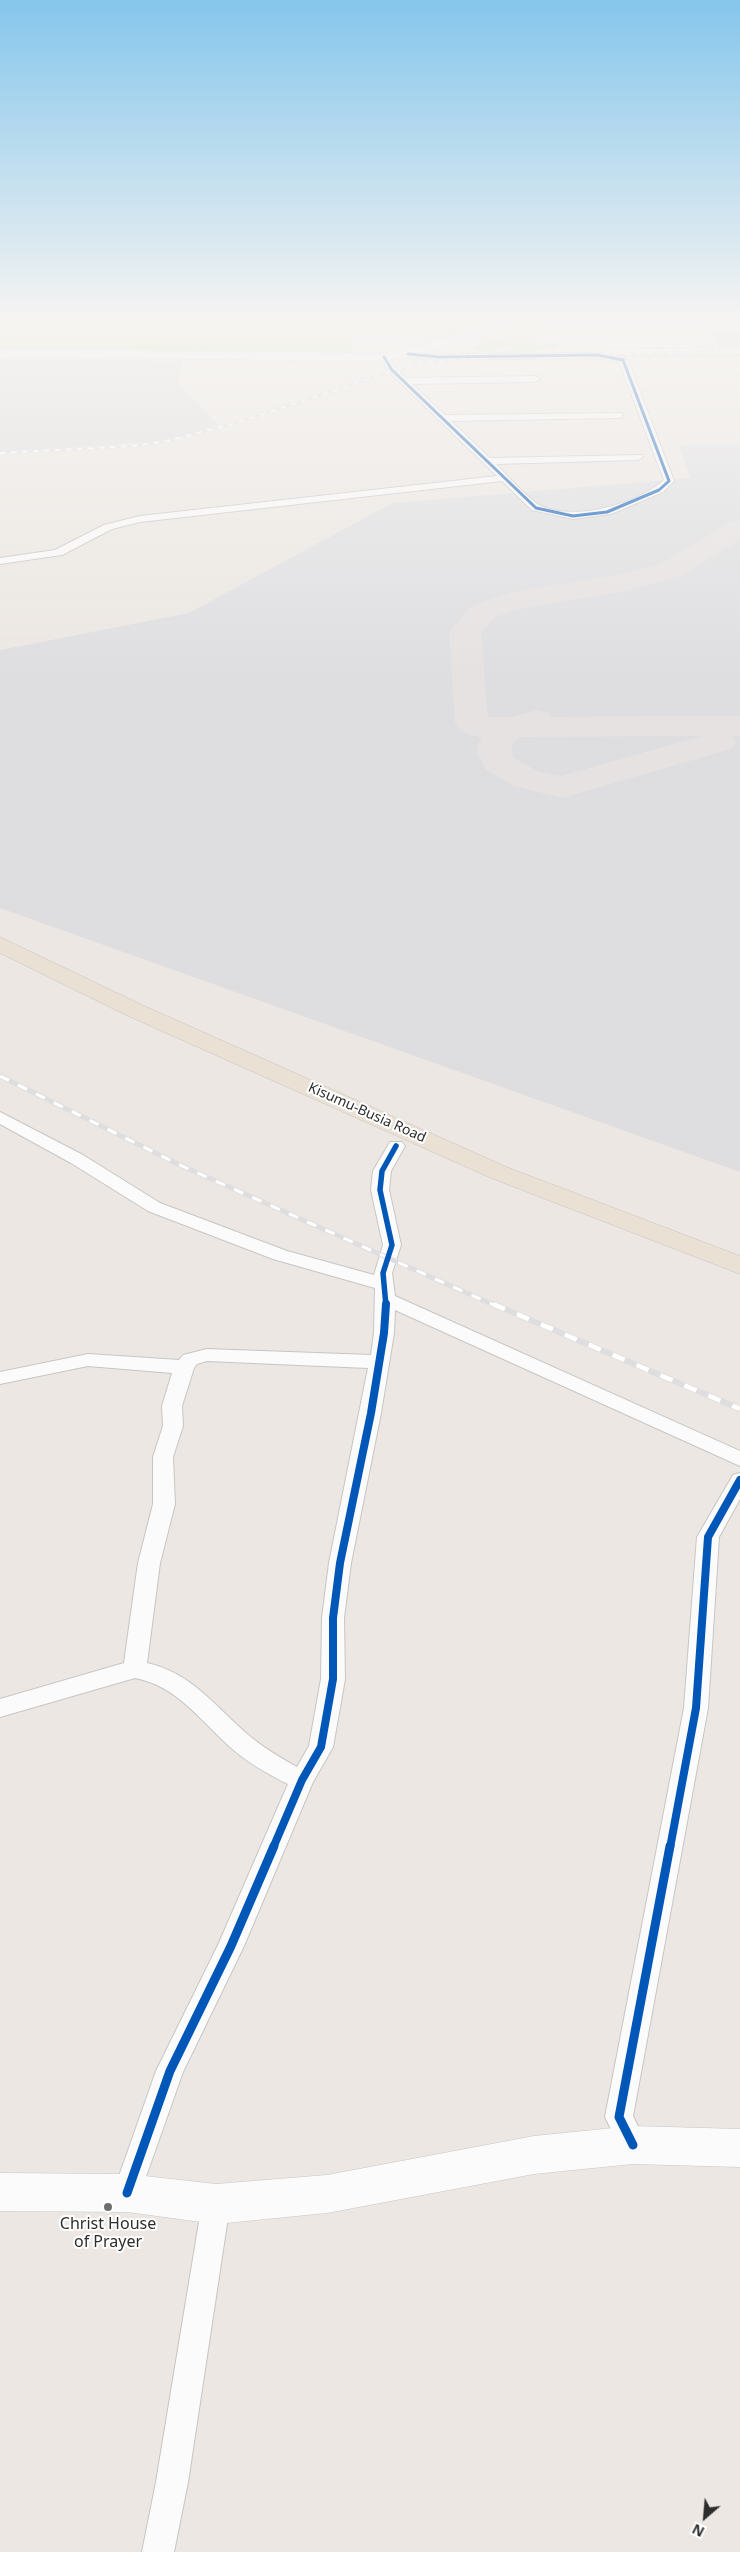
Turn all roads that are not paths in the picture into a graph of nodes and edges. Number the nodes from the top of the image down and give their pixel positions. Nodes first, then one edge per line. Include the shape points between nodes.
1 (467, 441) edge
2 (654, 441) edge
3 (638, 457) dead end
4 (487, 460) junction
5 (505, 478) junction
6 (0, 561) edge
7 (0, 944) edge
8 (0, 964) edge
9 (0, 1117) edge
10 (396, 1146) junction
11 (740, 1266) edge
12 (740, 1286) edge
13 (385, 1291) junction
14 (379, 1362) junction
15 (184, 1367) junction
16 (0, 1378) edge
17 (740, 1459) edge
18 (740, 1480) edge
19 (135, 1669) junction
20 (0, 1708) edge
21 (302, 1780) junction
22 (633, 2145) junction
23 (740, 2148) edge
24 (0, 2192) edge
25 (127, 2193) junction
26 (216, 2204) junction
27 (158, 2552) edge

1 - 4 street
2 - 5 street via 669,482 607,512 573,516 536,508
3 - 4 street
4 - 5 street
5 - 6 street via 140,519 108,527 58,553
7 - 11 highway, Kisumu-Busia Road via 134,1010 500,1173
8 - 10 highway, Kisumu-Busia Road
9 - 13 street via 154,1206
10 - 12 highway, Kisumu-Busia Road
10 - 13 street via 382,1171 380,1190 392,1245 383,1273
13 - 14 street
13 - 17 street
14 - 15 street via 207,1354 190,1358
14 - 21 street via 340,1563 333,1618 333,1679 321,1747
15 - 16 street via 88,1360
15 - 19 street via 172,1406 173,1426 164,1457 164,1504 149,1563
18 - 22 street via 708,1537 696,1708 619,2117
19 - 20 street
19 - 21 street via 153,1671 189,1691 237,1740 273,1766
21 - 25 street via 231,1946 170,2072
22 - 23 main road
22 - 26 main road via 534,2155 327,2194
24 - 25 main road
25 - 26 main road
26 - 27 street

